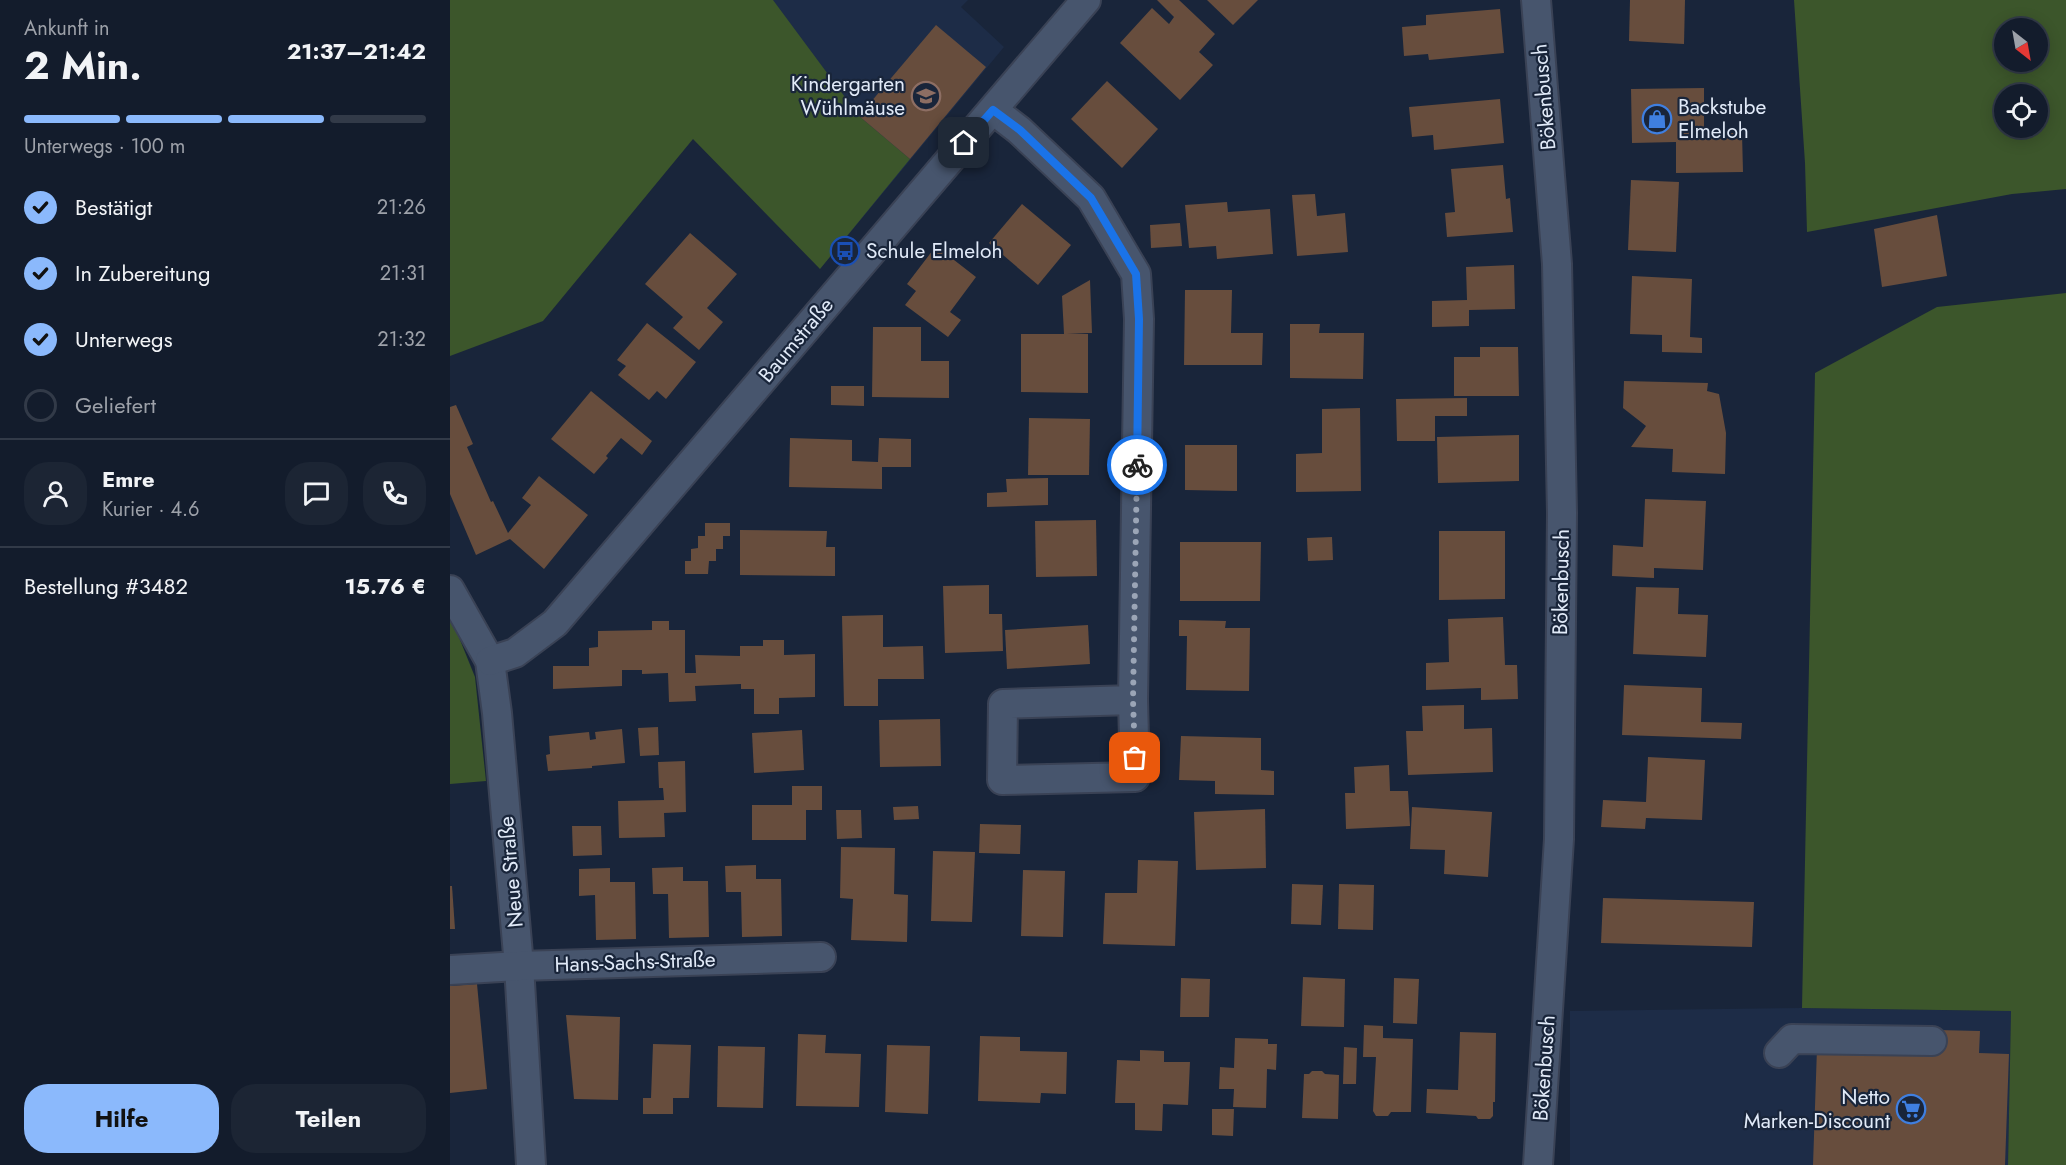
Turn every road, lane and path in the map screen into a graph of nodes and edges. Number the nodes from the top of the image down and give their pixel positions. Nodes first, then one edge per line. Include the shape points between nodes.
1 (1086, 0) edge
2 (1536, 0) edge
3 (993, 110) junction
4 (450, 590) edge
5 (490, 661) junction
6 (1133, 700) junction
7 (821, 957) dead end
8 (519, 966) junction
9 (450, 970) edge
10 (1932, 1041) dead end
11 (1779, 1053) dead end
12 (531, 1165) edge
13 (1538, 1165) edge

1 - 3 street, Baumstraße
2 - 13 street, Bökenbusch via 1557,264 1562,513 1558,839
3 - 5 street, Baumstraße via 555,623 515,653
3 - 6 street via 1020,130 1091,198 1136,274 1139,319
4 - 5 street, Neue Straße
5 - 8 street, Neue Straße
6 - 6 street via 1003,704 1002,780 1135,777
7 - 8 street, Hans-Sachs-Straße
8 - 9 street, Hans-Sachs-Straße
8 - 12 street, Neue Straße
10 - 11 street via 1792,1039

